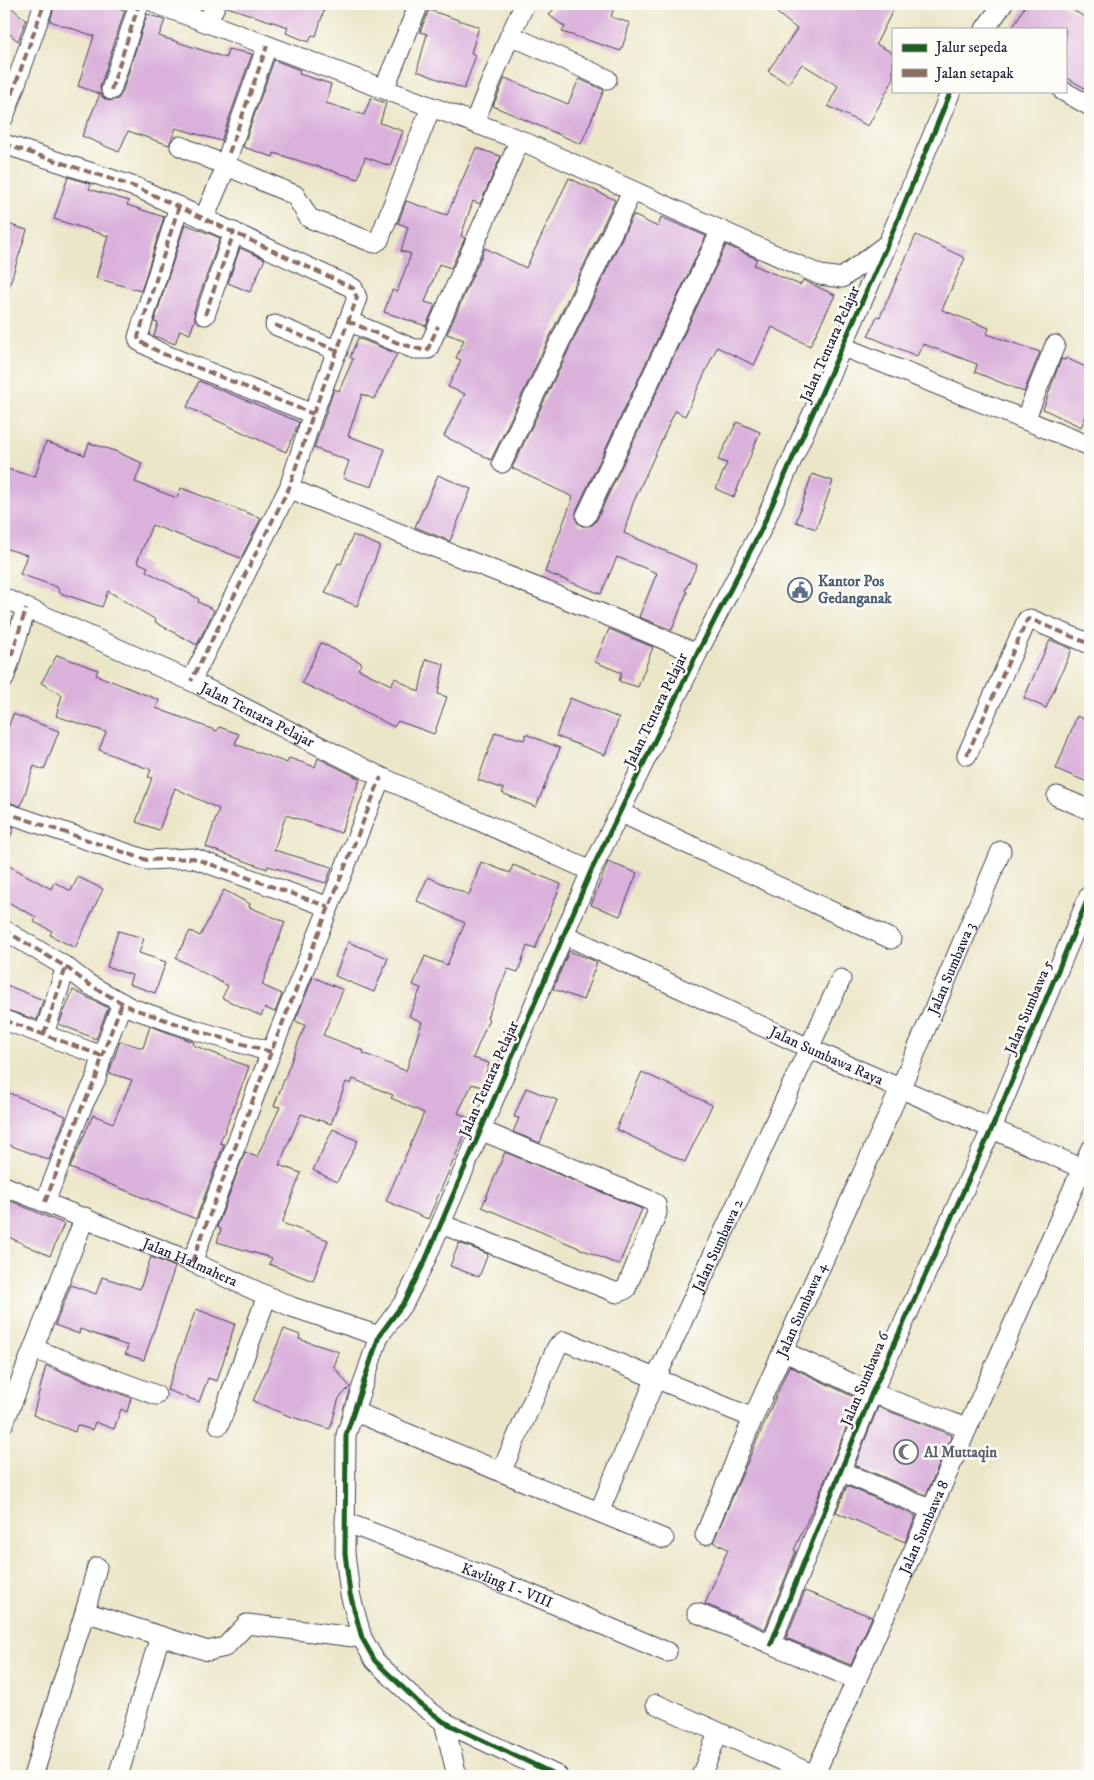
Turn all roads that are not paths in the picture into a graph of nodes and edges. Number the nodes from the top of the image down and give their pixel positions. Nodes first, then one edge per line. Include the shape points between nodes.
1 (44, 4) edge
2 (139, 4) edge
3 (157, 4) edge
4 (216, 4) edge
5 (419, 4) edge
6 (526, 4) edge
7 (1003, 4) edge
8 (208, 21) junction
9 (986, 28) edge
10 (510, 36) junction
11 (267, 46) junction
12 (607, 79) dead end
13 (384, 89) junction
14 (111, 90) dead end
15 (951, 92) edge
16 (1065, 92) edge
17 (1090, 106) edge
18 (430, 107) junction
19 (4, 117) edge
20 (474, 123) junction
21 (520, 140) junction
22 (4, 144) edge
23 (180, 146) dead end
24 (228, 160) junction
25 (632, 191) junction
26 (179, 206) junction
27 (208, 209) dead end
28 (721, 230) junction
29 (234, 232) junction
30 (888, 243) junction
31 (205, 315) dead end
32 (348, 321) junction
33 (274, 325) dead end
34 (1055, 345) dead end
35 (843, 347) junction
36 (338, 350) junction
37 (313, 414) junction
38 (1025, 420) junction
39 (1090, 446) edge
40 (502, 463) dead end
41 (289, 488) junction
42 (586, 516) dead end
43 (4, 598) edge
44 (26, 609) junction
45 (1090, 644) edge
46 (697, 654) junction
47 (4, 679) edge
48 (191, 681) junction
49 (967, 755) dead end
50 (381, 777) junction
51 (1057, 796) dead end
52 (1090, 810) edge
53 (4, 812) edge
54 (621, 813) junction
55 (1001, 851) dead end
56 (591, 871) junction
57 (1089, 896) dead end
58 (329, 907) junction
59 (4, 930) edge
60 (565, 935) junction
61 (891, 939) dead end
62 (66, 966) junction
63 (841, 978) dead end
64 (122, 1003) junction
65 (4, 1020) edge
66 (44, 1034) junction
67 (810, 1049) junction
68 (271, 1052) junction
69 (102, 1056) junction
70 (901, 1087) junction
71 (992, 1128) junction
72 (480, 1130) junction
73 (1090, 1150) edge
74 (1086, 1170) edge
75 (4, 1186) edge
76 (45, 1202) junction
77 (85, 1217) junction
78 (441, 1224) junction
79 (192, 1262) junction
80 (267, 1296) junction
81 (379, 1336) junction
82 (34, 1349) junction
83 (783, 1351) junction
84 (656, 1378) junction
85 (872, 1392) junction
86 (156, 1395) dead end
87 (353, 1410) junction
88 (753, 1418) junction
89 (4, 1423) edge
90 (219, 1425) dead end
91 (967, 1428) junction
92 (840, 1471) junction
93 (501, 1472) junction
94 (932, 1510) junction
95 (599, 1512) junction
96 (345, 1522) junction
97 (705, 1535) dead end
98 (664, 1539) dead end
99 (97, 1567) dead end
100 (85, 1612) junction
101 (697, 1613) dead end
102 (160, 1636) junction
103 (362, 1638) junction
104 (770, 1644) junction
105 (667, 1652) dead end
106 (857, 1680) junction
107 (656, 1704) dead end
108 (444, 1722) junction
109 (718, 1733) junction
110 (33, 1776) edge
111 (118, 1776) edge
112 (457, 1776) edge
113 (558, 1776) edge
114 (701, 1776) edge
115 (814, 1776) edge

1 - 19 street
2 - 14 street
3 - 8 street
4 - 8 street
5 - 13 street
6 - 10 street
7 - 9 street
8 - 11 street
10 - 12 street
10 - 20 street
11 - 13 street
11 - 24 street
13 - 18 street
15 - 30 street, Jalan Tentara Pelajar
16 - 17 street
18 - 20 street
18 - 24 street via 379,240 374,243 309,218 295,195
20 - 21 street
21 - 25 street
21 - 32 street via 428,349 414,349
22 - 26 street via 138,188
23 - 24 street
24 - 27 street
25 - 28 street
25 - 40 street
26 - 29 street
26 - 37 street via 139,341 161,353
28 - 30 street via 820,275 834,278 842,278
28 - 42 street
29 - 31 street
29 - 32 street via 354,289 357,298
30 - 35 street, Jalan Tentara Pelajar
32 - 36 street
33 - 36 street
34 - 38 street
35 - 38 street
35 - 46 street, Jalan Tentara Pelajar via 760,532
36 - 37 street
37 - 41 street
38 - 39 street
41 - 46 street via 572,600
41 - 48 street
43 - 44 street, Jalan Tentara Pelajar
44 - 47 street
44 - 48 street, Jalan Tentara Pelajar
45 - 49 street via 1027,620
46 - 54 street, Jalan Tentara Pelajar
48 - 50 street, Jalan Tentara Pelajar
50 - 56 street, Jalan Tentara Pelajar
50 - 58 street
51 - 52 street
53 - 58 street via 147,860 193,858
54 - 56 street, Jalan Tentara Pelajar
54 - 61 street
55 - 70 street, Jalan Sumbawa 3
56 - 60 street, Jalan Tentara Pelajar
57 - 71 street, Jalan Sumbawa 5
58 - 68 street
59 - 62 street
60 - 67 street, Jalan Sumbawa Raya
60 - 72 street, Jalan Tentara Pelajar
62 - 64 street via 88,984
62 - 66 street
63 - 67 street, Jalan Sumbawa 2
64 - 68 street via 194,1030
64 - 69 street
65 - 66 street
66 - 69 street
67 - 70 street, Jalan Sumbawa Raya
67 - 84 street, Jalan Sumbawa 2
68 - 79 street
69 - 76 street via 96,1079
70 - 71 street, Jalan Sumbawa Raya
70 - 83 street, Jalan Sumbawa 4
71 - 74 street, Jalan Sumbawa Raya
71 - 85 street, Jalan Sumbawa 6
72 - 78 street, Jalan Tentara Pelajar
72 - 78 street via 656,1204 656,1212 626,1289 612,1291
73 - 74 street, Jalan Sumbawa 8
74 - 91 street, Jalan Sumbawa 8
75 - 76 street, Jalan Halmahera
76 - 77 street, Jalan Halmahera
77 - 79 street, Jalan Halmahera
77 - 82 street
78 - 81 street, Jalan Tentara Pelajar via 405,1301
79 - 80 street, Jalan Halmahera
80 - 81 street, Jalan Halmahera
80 - 90 street
81 - 87 street, Jalan Tentara Pelajar
82 - 86 street
82 - 89 street
83 - 85 street
83 - 88 street, Jalan Sumbawa 4
84 - 88 street
84 - 93 street via 569,1342 561,1342
84 - 95 street, Jalan Sumbawa 2
85 - 91 street
85 - 92 street, Jalan Sumbawa 6
87 - 93 street
87 - 96 street, Jalan Tentara Pelajar via 346,1435
88 - 97 street, Jalan Sumbawa 4
91 - 94 street, Jalan Sumbawa 8
92 - 94 street
92 - 104 street, Jalan Sumbawa 6
93 - 95 street
94 - 106 street, Jalan Sumbawa 8
95 - 98 street
96 - 103 street, Jalan Tentara Pelajar via 350,1594
96 - 105 street, Kavling I - VIII via 523,1591
99 - 100 street
100 - 102 street
100 - 110 street
101 - 104 street
102 - 103 street via 208,1651 225,1647 246,1624
102 - 111 street
103 - 108 street, Jalan Tentara Pelajar via 375,1661 418,1703
104 - 106 street
106 - 115 street, Jalan Sumbawa 8
107 - 109 street
108 - 112 street
108 - 113 street, Jalan Tentara Pelajar
109 - 114 street
109 - 115 street

